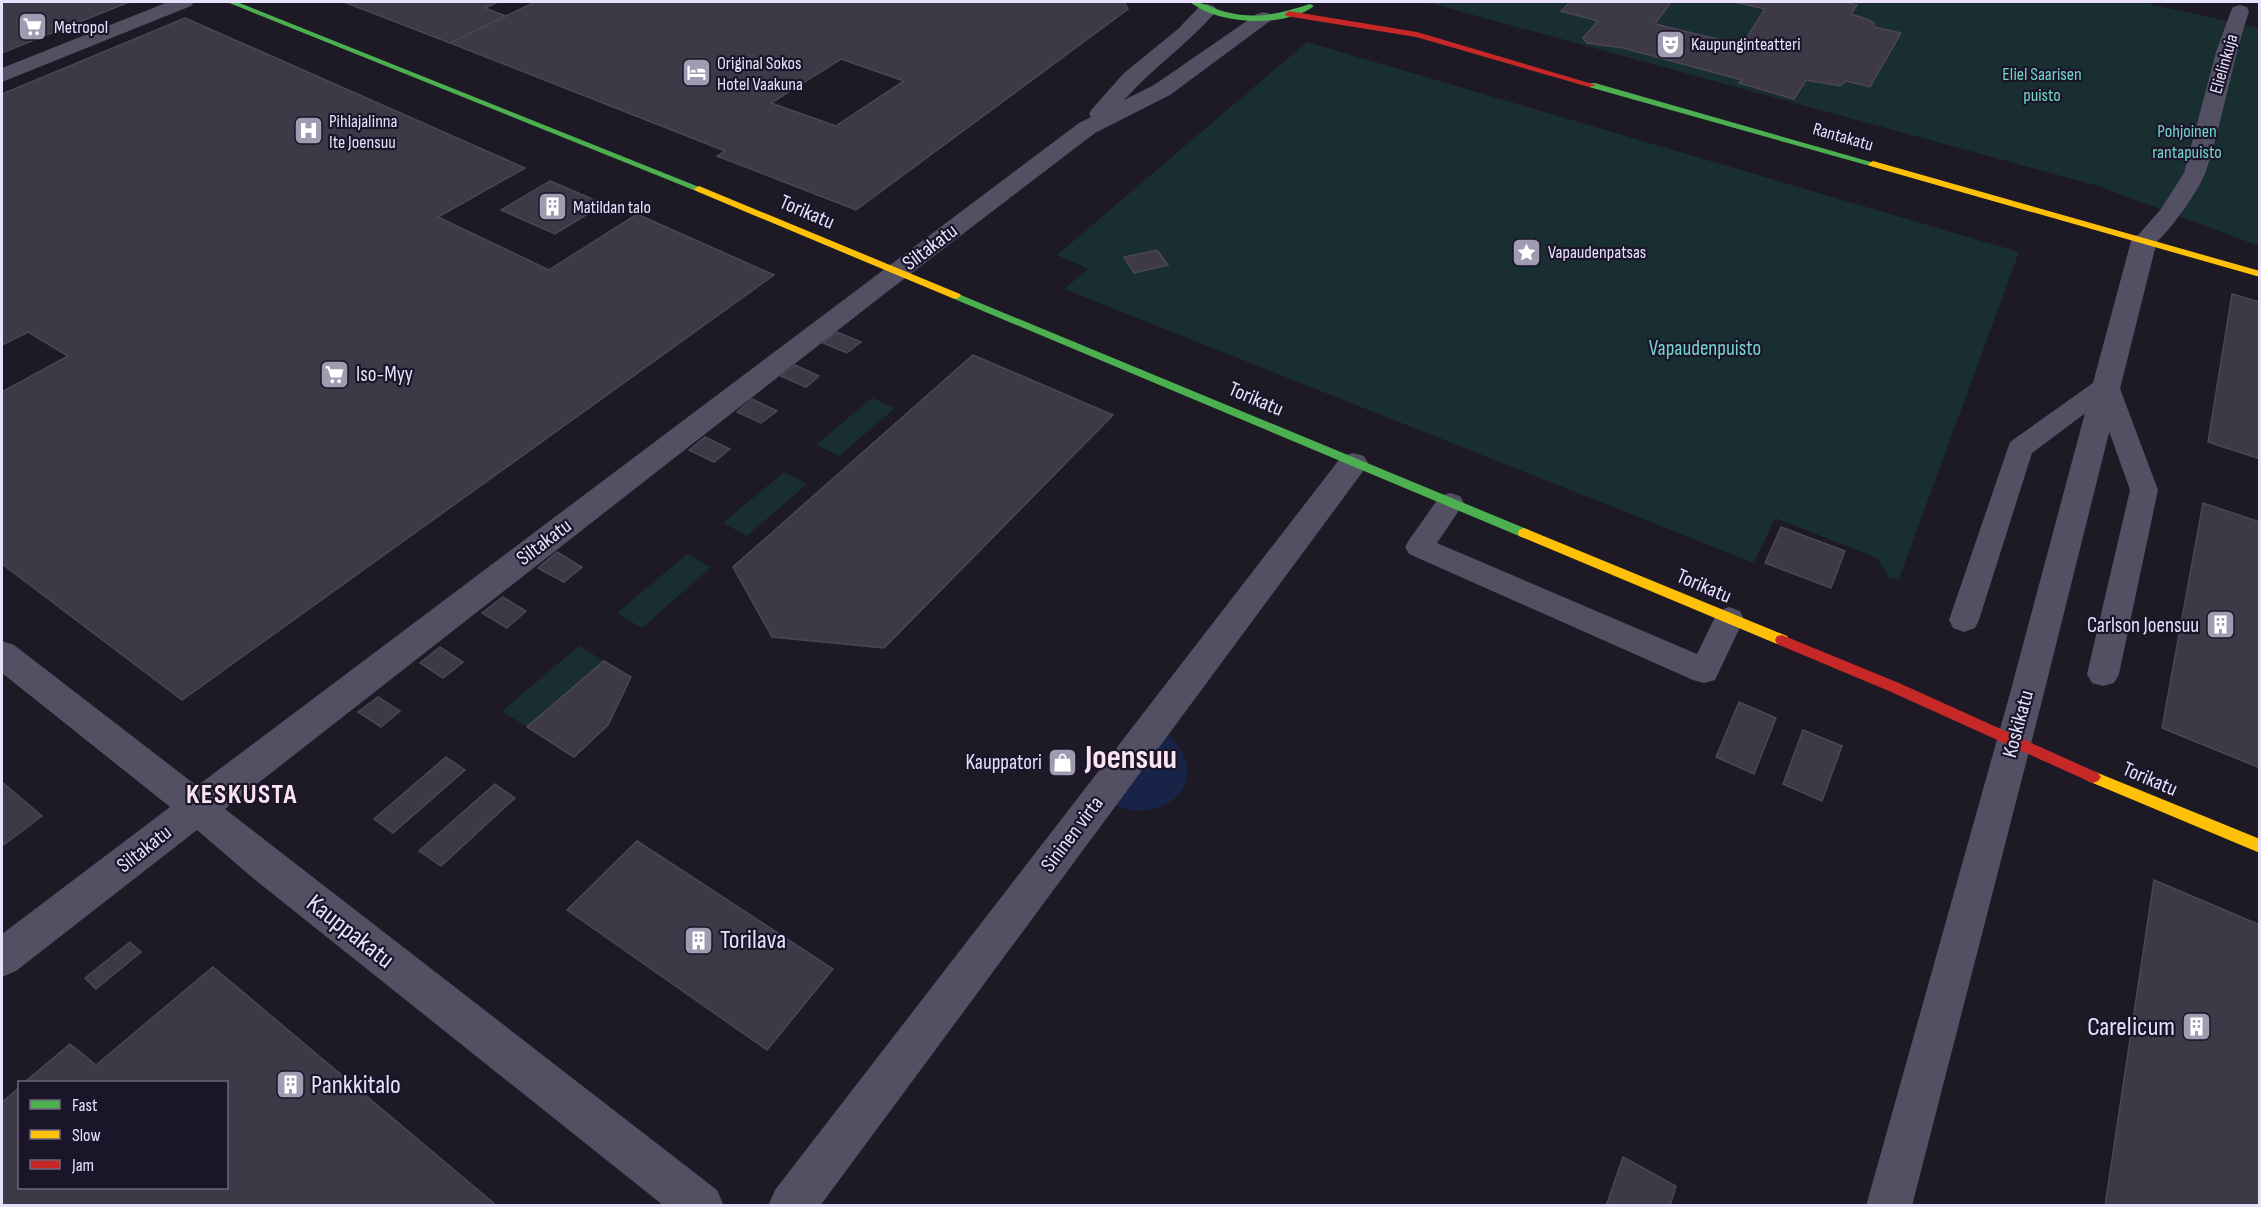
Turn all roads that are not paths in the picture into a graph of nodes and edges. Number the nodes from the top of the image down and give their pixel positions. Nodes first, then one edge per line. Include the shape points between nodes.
1 (184, 2) edge
2 (231, 2) edge
3 (1317, 2) edge
4 (1201, 6) edge
5 (2240, 11) dead end
6 (1289, 14) junction
7 (1382, 16) dead end
8 (1264, 18) junction
9 (1417, 35) junction
10 (2, 76) edge
11 (1087, 128) junction
12 (2144, 241) junction
13 (897, 272) junction
14 (2259, 274) edge
15 (2106, 386) junction
16 (1353, 463) junction
17 (1450, 503) junction
18 (1729, 619) junction
19 (1964, 620) dead end
20 (2, 654) edge
21 (2103, 674) dead end
22 (2013, 741) junction
23 (197, 808) junction
24 (2259, 846) edge
25 (2, 958) edge
26 (701, 1206) edge
27 (792, 1206) edge
28 (1889, 1206) edge

1 - 10 street
2 - 13 street, Torikatu
3 - 6 street
4 - 8 street via 1233,16
4 - 11 street, Siltakatu via 1185,33 1132,78
5 - 12 lane, Elielinkuja via 2195,173 2170,213
6 - 8 street
6 - 9 street, Rantakatu
7 - 9 street, Rantakatu
8 - 11 street, Siltakatu via 1162,90
9 - 12 street, Rantakatu
11 - 13 street, Siltakatu
12 - 14 street, Rantakatu
12 - 15 street, Koskikatu
13 - 16 street, Torikatu
13 - 23 street, Siltakatu
15 - 19 lane via 2020,448
15 - 21 lane via 2144,490
15 - 22 street, Koskikatu
16 - 17 street, Torikatu
16 - 27 street, Sininen virta
17 - 18 street, Torikatu
17 - 18 lane via 1419,548 1704,670
18 - 22 street, Torikatu
20 - 23 street, Kauppakatu
22 - 24 street, Torikatu
22 - 28 street, Koskikatu
23 - 25 street, Siltakatu
23 - 26 street, Kauppakatu

